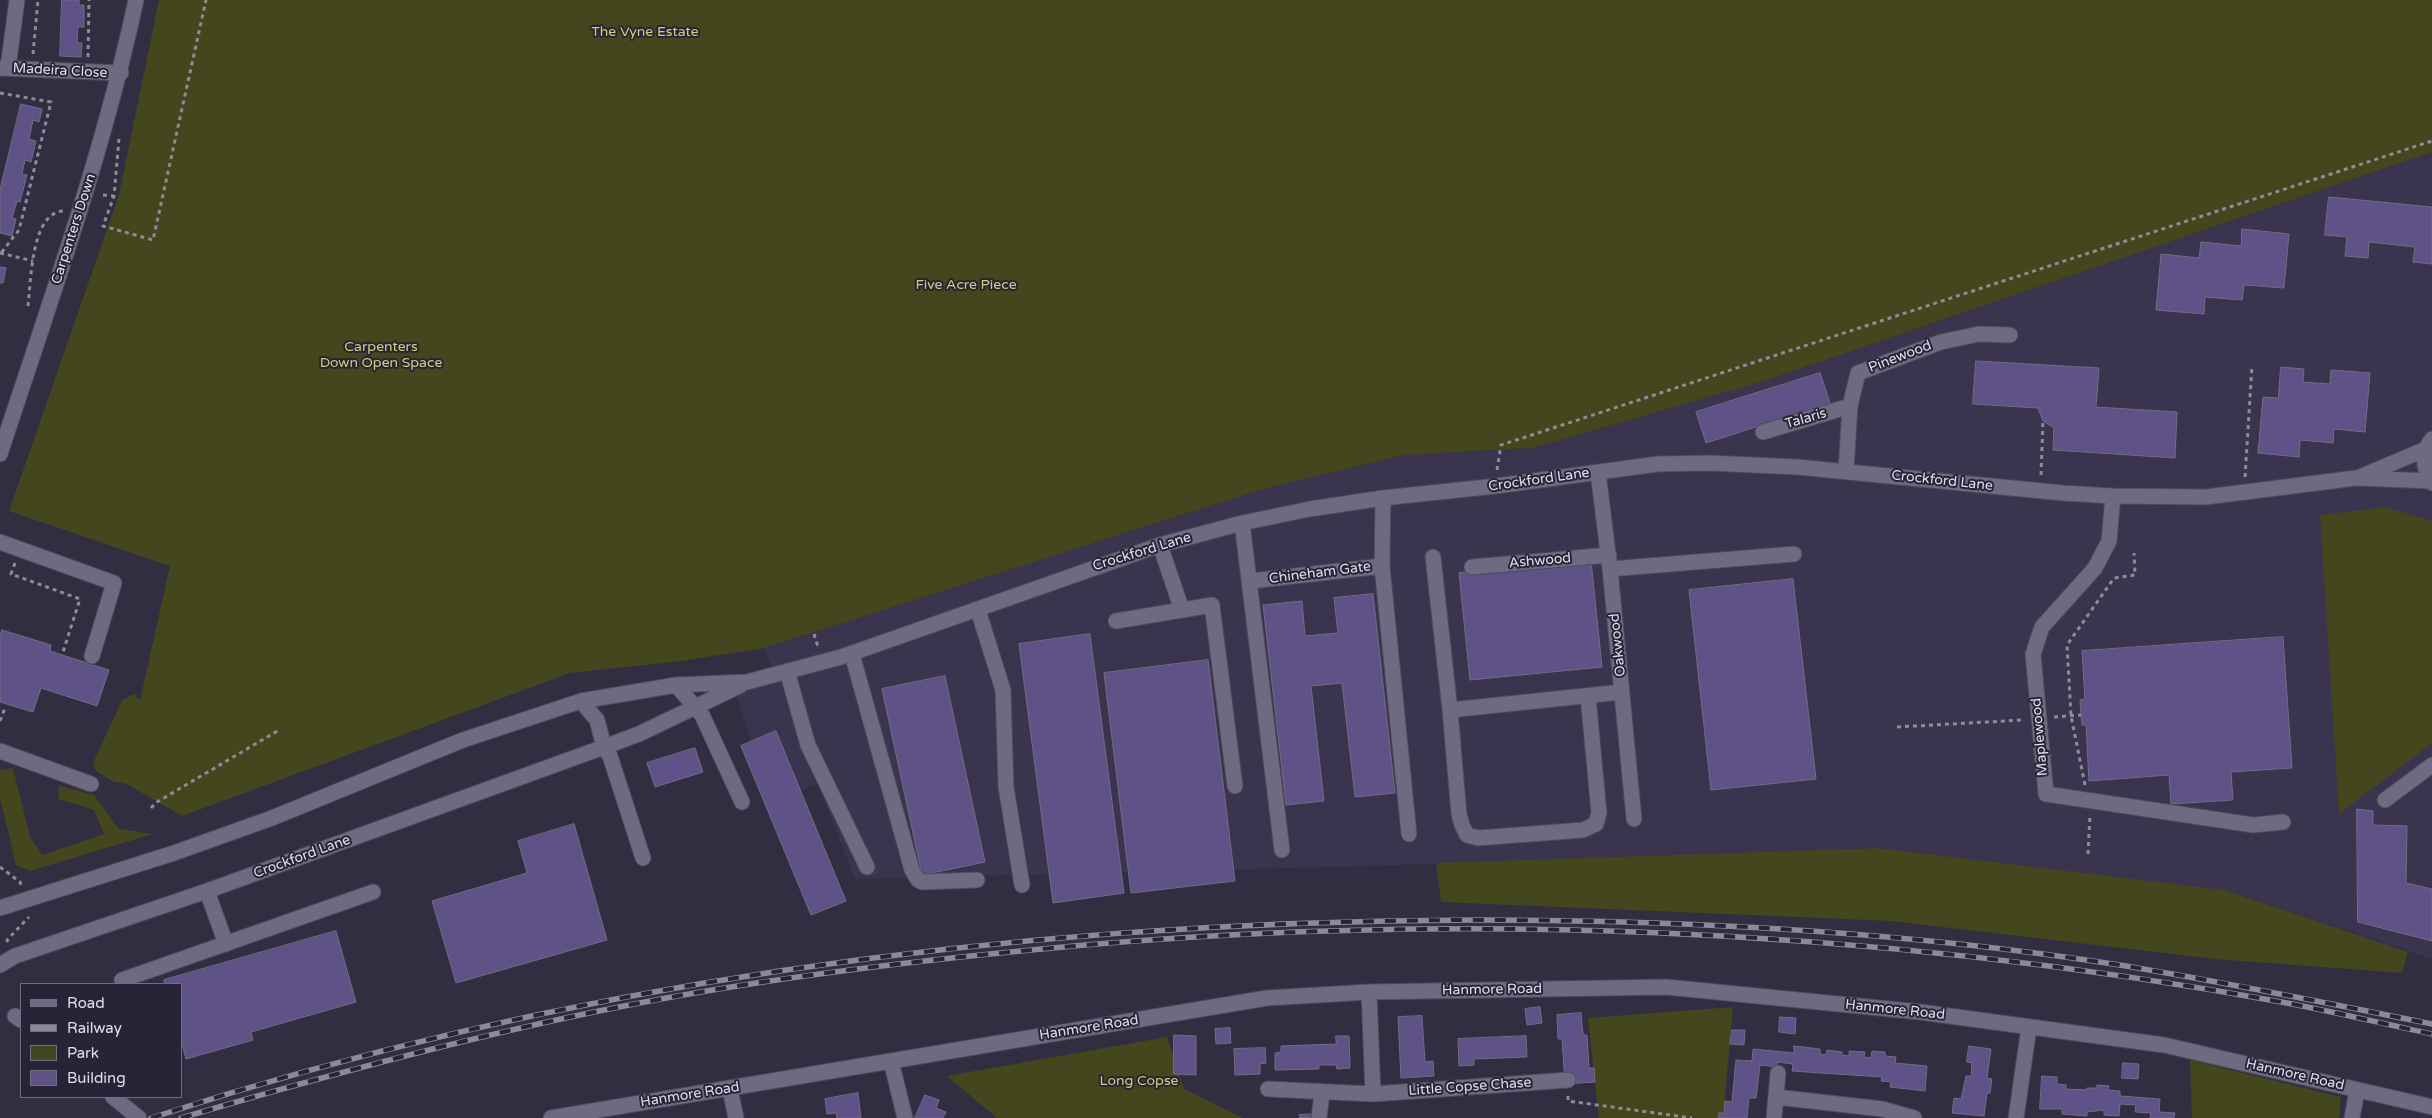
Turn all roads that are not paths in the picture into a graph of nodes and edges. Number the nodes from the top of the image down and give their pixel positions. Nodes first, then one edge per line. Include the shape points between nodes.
1 (17, 0) edge
2 (136, 0) edge
3 (4, 68) edge
4 (121, 73) junction
5 (2010, 334) dead end
6 (1850, 406) junction
7 (1763, 432) dead end
8 (2429, 444) edge
9 (0, 454) edge
10 (1846, 471) junction
11 (1598, 472) junction
12 (2356, 478) junction
13 (2432, 482) edge
14 (2113, 496) junction
15 (1383, 498) junction
16 (1242, 523) junction
17 (0, 542) edge
18 (1160, 545) junction
19 (1794, 554) dead end
20 (1433, 557) dead end
21 (1609, 562) junction
22 (1382, 566) junction
23 (1472, 568) dead end
24 (1251, 581) junction
25 (978, 610) junction
26 (1182, 610) junction
27 (1116, 621) dead end
28 (852, 654) junction
29 (92, 656) dead end
30 (787, 671) junction
31 (747, 682) junction
32 (676, 685) junction
33 (1622, 692) junction
34 (1588, 696) junction
35 (581, 701) junction
36 (695, 708) junction
37 (1450, 710) junction
38 (604, 747) junction
39 (0, 751) edge
40 (2432, 766) edge
41 (91, 784) dead end
42 (1235, 786) dead end
43 (2385, 800) dead end
44 (742, 802) dead end
45 (1634, 819) dead end
46 (2283, 822) dead end
47 (1409, 834) dead end
48 (1282, 850) dead end
49 (642, 858) dead end
50 (867, 867) dead end
51 (977, 880) dead end
52 (1022, 885) dead end
53 (206, 891) junction
54 (373, 892) dead end
55 (0, 908) edge
56 (226, 944) junction
57 (0, 965) edge
58 (122, 980) dead end
59 (1369, 992) junction
60 (2029, 1027) junction
61 (890, 1061) junction
62 (1778, 1073) dead end
63 (1568, 1080) road end
64 (730, 1089) junction
65 (1268, 1089) dead end
66 (2357, 1090) junction
67 (1322, 1093) junction
68 (1373, 1094) junction
69 (114, 1098) edge
70 (1776, 1098) junction
71 (2432, 1107) edge
72 (139, 1118) edge
73 (551, 1118) edge
74 (736, 1118) edge
75 (905, 1118) edge
76 (1319, 1118) edge
77 (1774, 1118) edge
78 (1914, 1118) edge
79 (2016, 1118) edge
80 (2352, 1118) edge

1 - 3 street
2 - 4 street, Carpenters Down
3 - 4 street, Madeira Close
4 - 9 street, Carpenters Down via 97,158
5 - 6 street, Pinewood via 1979,334 1941,342 1858,373
6 - 7 street, Talaris
6 - 10 street, Pinewood
8 - 12 street, Crockford Lane
8 - 13 street via 2424,462
10 - 11 street, Crockford Lane via 1709,462 1658,464
10 - 14 street, Crockford Lane
11 - 15 street, Crockford Lane
11 - 21 street, Oakwood
12 - 13 street, Crockford Lane
12 - 14 street, Crockford Lane via 2206,497
14 - 46 street, Maplewood via 2110,541 2095,568 2042,627 2033,654 2046,794 2253,825
15 - 16 street, Crockford Lane
15 - 22 street, Chineham Gate
16 - 18 street, Crockford Lane
16 - 24 street, Chineham Gate
17 - 29 street via 114,583
18 - 25 street, Crockford Lane
18 - 26 street
19 - 21 street, Ashwood
20 - 37 street
21 - 23 street, Ashwood
21 - 33 street, Oakwood
22 - 24 street, Chineham Gate
22 - 47 street
24 - 48 street
25 - 28 street, Crockford Lane
25 - 52 street via 1003,690 1006,788
26 - 27 street
26 - 42 street via 1212,605
28 - 30 street, Crockford Lane
28 - 51 street via 912,870 918,880 928,883
30 - 31 street, Crockford Lane
30 - 50 street via 808,745
31 - 32 street, Crockford Lane
31 - 36 street, Crockford Lane
32 - 35 street, Crockford Lane
32 - 36 street
33 - 34 street
33 - 45 street, Oakwood
34 - 37 street
34 - 37 street via 1599,813 1596,824 1583,830 1478,838 1467,835 1459,814
35 - 38 street via 597,720
35 - 55 street, Crockford Lane via 463,740 263,821
36 - 38 street, Crockford Lane
36 - 44 street via 702,714
38 - 49 street via 610,756
38 - 53 street, Crockford Lane
39 - 41 street
40 - 43 street
53 - 56 street
53 - 57 street, Crockford Lane via 14,956
54 - 56 street
56 - 58 street
59 - 60 street, Hanmore Road via 1666,987 1920,1012
59 - 61 street, Hanmore Road via 1267,998
59 - 68 street
60 - 66 street, Hanmore Road via 2164,1045
60 - 79 street
61 - 64 street, Hanmore Road
61 - 75 street
62 - 70 street
63 - 68 street, Little Copse Chase
64 - 73 street, Hanmore Road
64 - 74 street
65 - 67 street, Little Copse Chase
66 - 71 street, Hanmore Road
66 - 80 street
67 - 68 street, Little Copse Chase
67 - 76 street
69 - 72 street
70 - 77 street
70 - 78 street via 1882,1109

